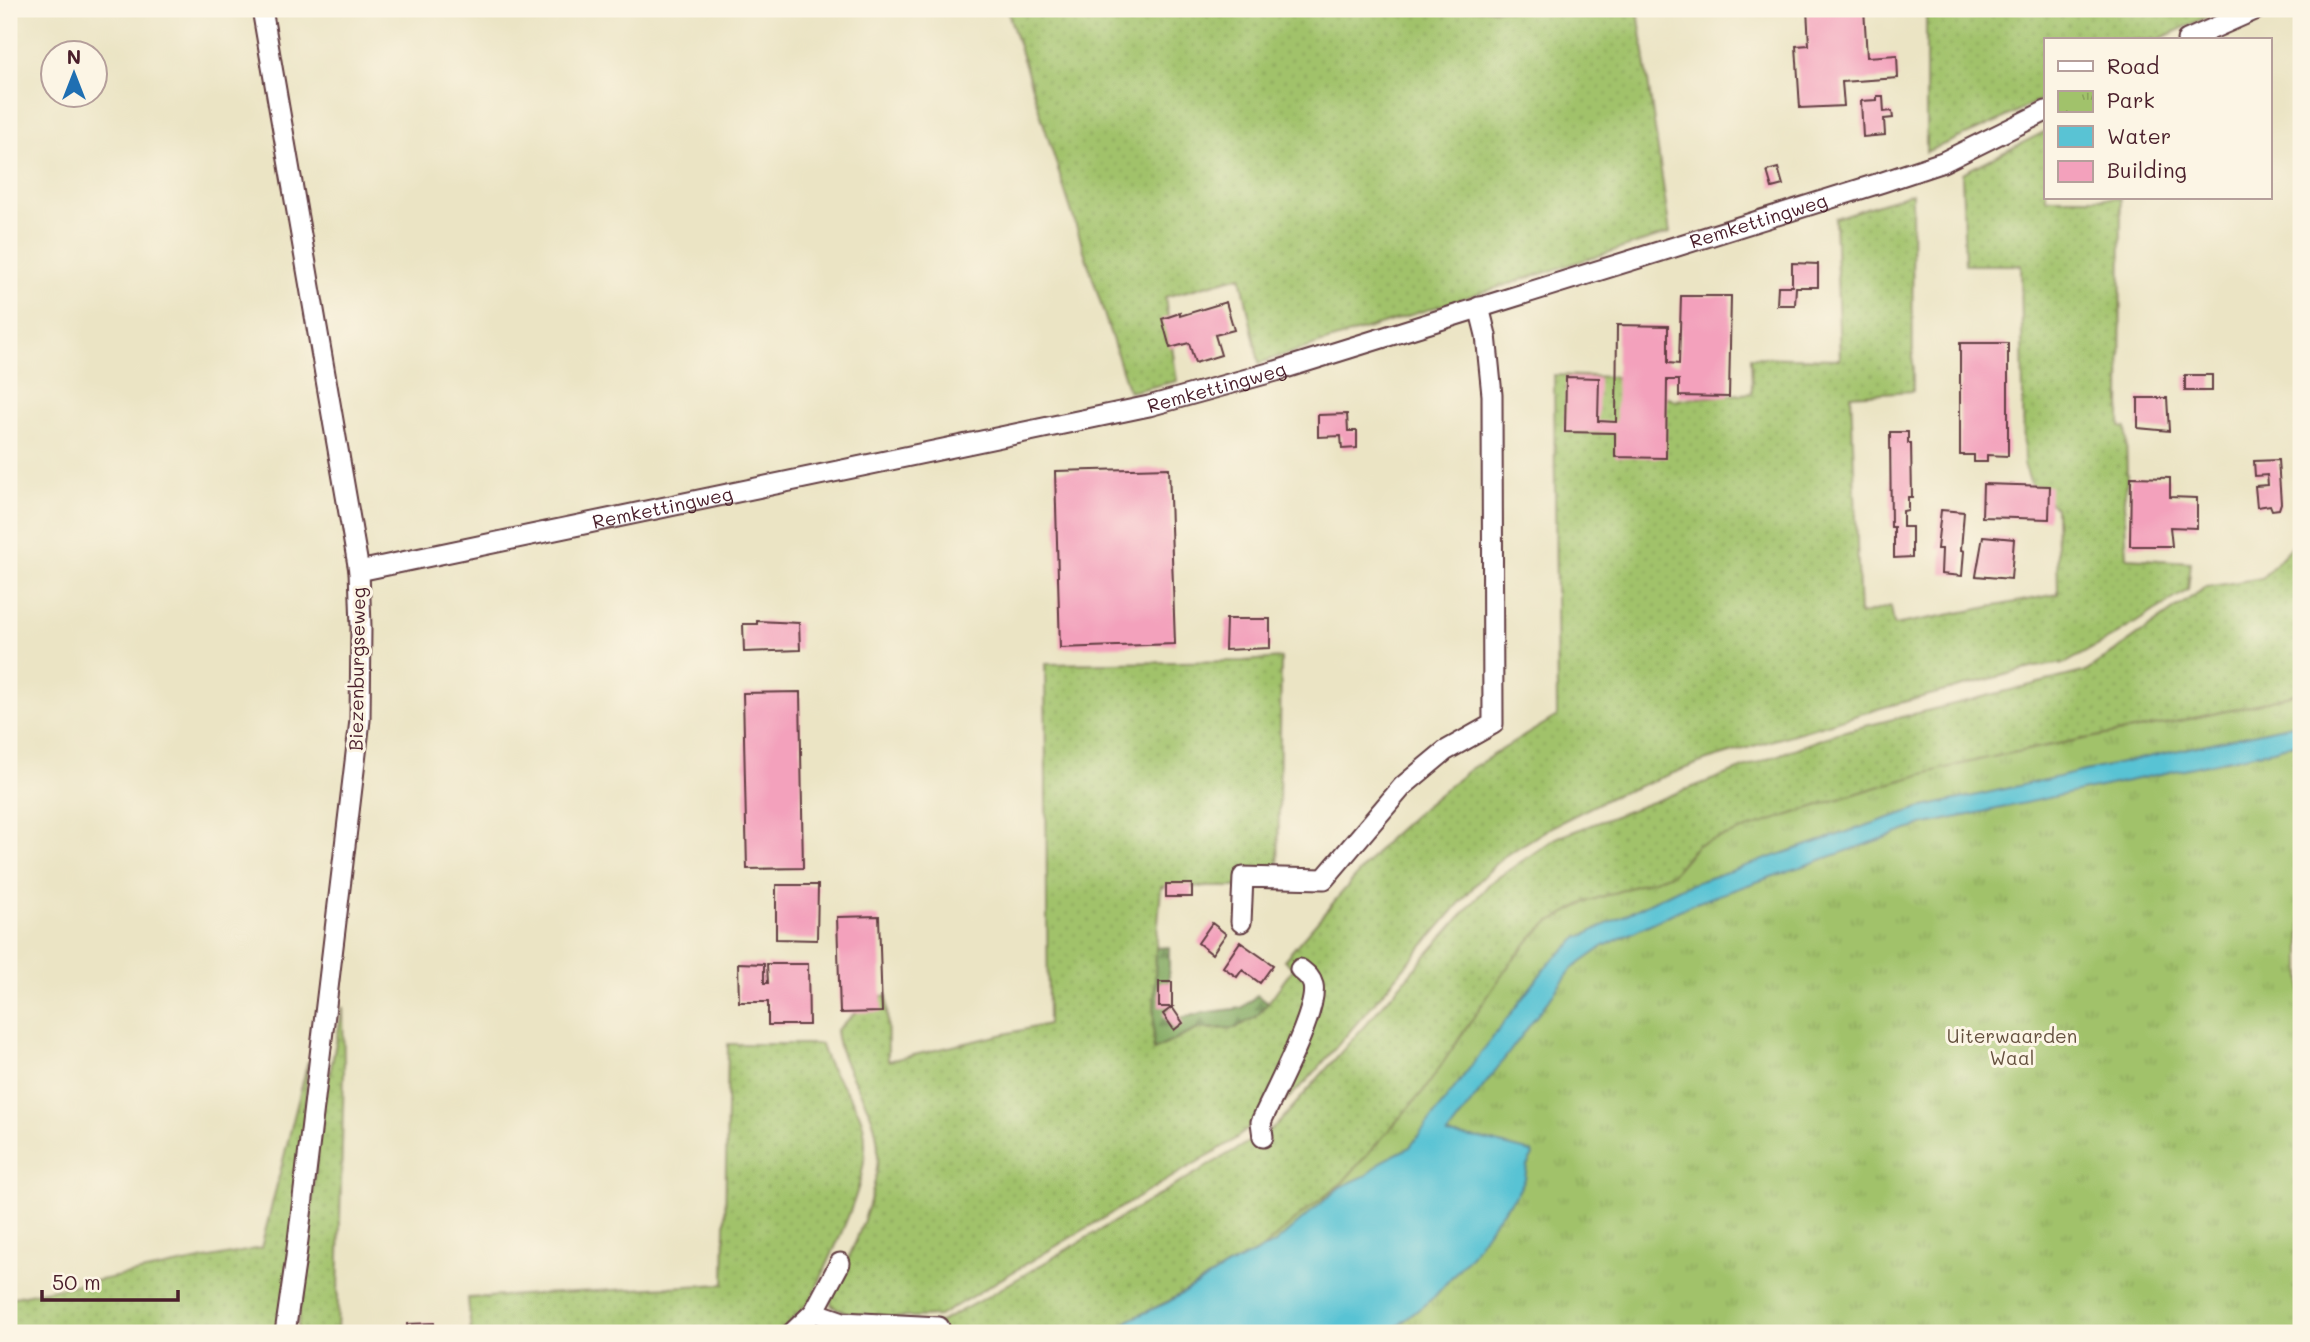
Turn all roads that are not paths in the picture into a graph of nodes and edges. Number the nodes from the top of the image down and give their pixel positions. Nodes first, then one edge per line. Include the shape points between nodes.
1 (262, 9) edge
2 (2258, 9) edge
3 (2193, 38) edge
4 (2044, 112) edge
5 (1479, 307) junction
6 (359, 571) junction
7 (1241, 922) dead end
8 (1300, 969) dead end
9 (1263, 1137) dead end
10 (840, 1264) dead end
11 (814, 1312) junction
12 (939, 1327) dead end
13 (285, 1333) edge
14 (792, 1333) edge

1 - 6 street, Biezenburgseweg
2 - 3 street
4 - 5 street, Remkettingweg via 1943,162
5 - 6 street, Remkettingweg via 1149,406
5 - 7 street via 1492,395 1493,724 1445,751 1403,786 1324,879 1243,877
6 - 13 street, Biezenburgseweg via 360,720
8 - 9 street via 1309,976 1313,1000 1261,1122
10 - 11 street
11 - 12 street via 843,1322
11 - 14 street

